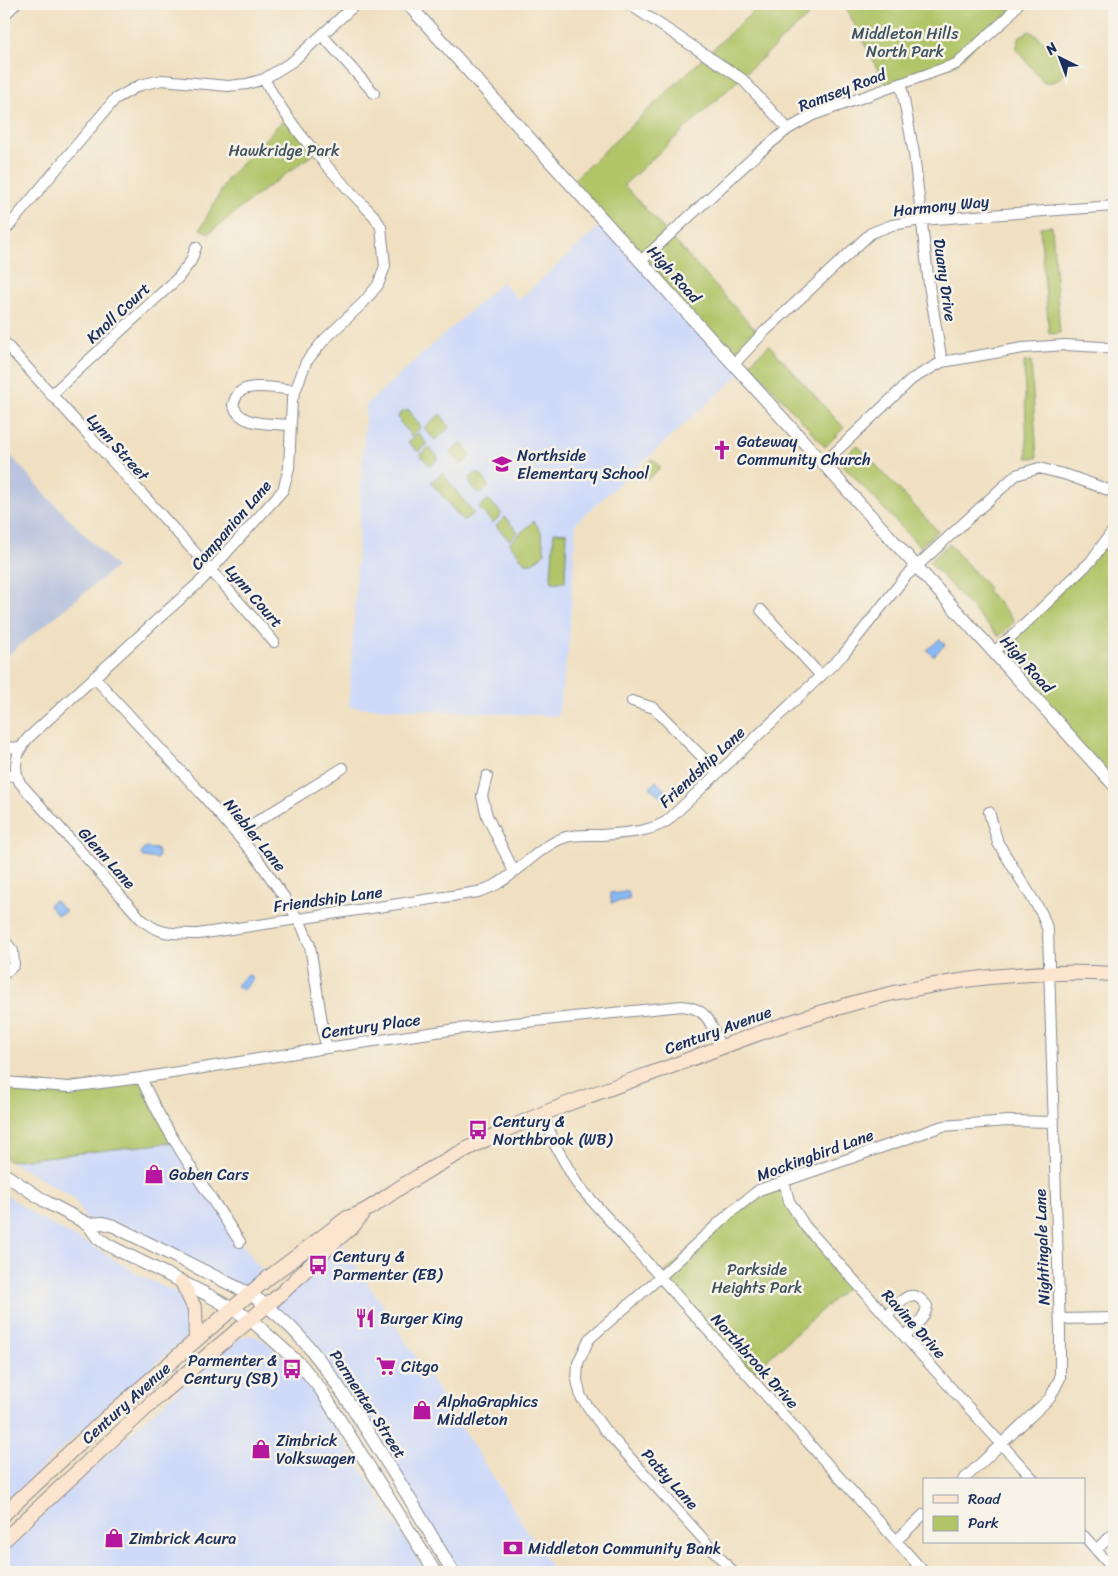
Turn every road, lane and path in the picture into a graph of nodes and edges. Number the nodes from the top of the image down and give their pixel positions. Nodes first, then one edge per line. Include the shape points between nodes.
1 (14, 4) edge
2 (356, 4) edge
3 (408, 4) edge
4 (629, 4) edge
5 (1018, 4) edge
6 (4, 14) edge
7 (322, 35) junction
8 (264, 79) junction
9 (901, 84) junction
10 (374, 93) dead end
11 (788, 129) junction
12 (1114, 206) edge
13 (921, 220) junction
14 (4, 232) edge
15 (196, 246) dead end
16 (641, 261) junction
17 (4, 342) edge
18 (1114, 350) edge
19 (942, 362) junction
20 (734, 364) junction
21 (295, 390) junction
22 (51, 395) junction
23 (290, 426) junction
24 (824, 463) junction
25 (1114, 492) edge
26 (1114, 529) edge
27 (916, 566) junction
28 (212, 570) junction
29 (761, 610) dead end
30 (274, 642) dead end
31 (994, 652) junction
32 (821, 676) junction
33 (94, 677) junction
34 (632, 700) dead end
35 (4, 747) edge
36 (20, 748) junction
37 (343, 768) dead end
38 (718, 773) junction
39 (16, 775) junction
40 (4, 776) edge
41 (487, 776) dead end
42 (1114, 785) edge
43 (989, 812) dead end
44 (237, 834) junction
45 (514, 872) junction
46 (297, 918) junction
47 (204, 933) joint
48 (4, 940) edge
49 (4, 974) edge
50 (1049, 974) junction
51 (1114, 974) edge
52 (326, 1048) junction
53 (720, 1048) junction
54 (141, 1078) junction
55 (4, 1082) edge
56 (543, 1114) junction
57 (1054, 1122) junction
58 (4, 1174) edge
59 (784, 1181) junction
60 (362, 1214) junction
61 (88, 1224) junction
62 (240, 1242) dead end
63 (660, 1277) junction
64 (182, 1282) junction
65 (250, 1294) junction
66 (267, 1305) junction
67 (233, 1308) junction
68 (887, 1316) junction
69 (1114, 1318) edge
70 (250, 1319) junction
71 (1060, 1319) junction
72 (905, 1336) junction
73 (196, 1340) junction
74 (586, 1404) joint
75 (1002, 1444) junction
76 (964, 1478) edge
77 (1032, 1478) edge
78 (4, 1514) edge
79 (923, 1515) edge
80 (1114, 1533) edge
81 (1086, 1538) edge
82 (4, 1540) edge
83 (896, 1541) junction
84 (1096, 1550) junction
85 (1114, 1570) edge
86 (435, 1572) edge
87 (453, 1572) edge
88 (733, 1572) edge
89 (924, 1572) edge

1 - 6 street
2 - 7 street
3 - 16 street, High Road
4 - 11 street via 742,80
5 - 9 street, Ramsey Road via 956,64
7 - 8 street via 293,61
7 - 10 street
8 - 14 street via 228,86 162,80 129,90 108,106
8 - 21 street, Companion Lane via 315,154 374,216 381,227 385,266 378,285 306,362
9 - 11 street, Ramsey Road via 813,115
9 - 13 street, Duany Drive via 914,154
11 - 16 street, Ramsey Road
12 - 13 street, Harmony Way
13 - 19 street, Duany Drive
13 - 20 street, Harmony Way via 892,224 871,234 764,332
15 - 22 street, Knoll Court via 191,261 178,278
16 - 20 street, High Road
17 - 22 street, Lynn Street
18 - 19 street via 1065,345 1023,348
19 - 24 street via 912,379
20 - 24 street, High Road
21 - 23 street, Companion Lane
21 - 23 street via 244,389 233,405 247,421
22 - 28 street, Lynn Street
23 - 28 street, Companion Lane via 289,468 283,490
24 - 27 street, High Road
25 - 27 street via 1039,468 1016,475
26 - 31 street via 1091,561
27 - 31 street, High Road
27 - 32 street, Friendship Lane via 843,656
28 - 30 street, Lynn Court
28 - 33 street, Companion Lane
29 - 32 street
31 - 42 street, High Road
32 - 38 street, Friendship Lane
33 - 36 street, Companion Lane
33 - 44 street, Niebler Lane
34 - 38 street via 654,708
35 - 36 street
36 - 39 street
37 - 44 street
38 - 45 street, Friendship Lane via 661,825 652,829 564,838
39 - 40 street
39 - 47 street, Glenn Lane via 69,839 149,926 162,933
41 - 45 street via 482,796 487,816
43 - 50 street, Nightingale Lane via 998,842 1042,914 1048,931
44 - 46 street, Niebler Lane via 258,858
45 - 46 street, Friendship Lane via 498,884 478,892
46 - 47 street, Friendship Lane
46 - 52 street, Niebler Lane via 312,955
48 - 49 street via 13,951 14,965
50 - 51 main road, Century Avenue
50 - 53 main road, Century Avenue via 968,980 897,992 822,1012
50 - 57 street, Nightingale Lane
52 - 53 street, Century Place via 457,1029 682,1006 708,1018
52 - 54 street, Century Place
53 - 56 main road, Century Avenue
54 - 55 street, Century Place via 69,1087
54 - 62 street via 176,1142
56 - 60 main road, Century Avenue via 458,1153
56 - 63 street, Northbrook Drive via 555,1145 577,1184
57 - 59 street, Mockingbird Lane via 1008,1121 942,1126
57 - 71 street, Nightingale Lane
58 - 61 street, Parmenter Street
59 - 63 street, Mockingbird Lane via 755,1192
59 - 68 street, Ravine Drive via 789,1201 805,1226
60 - 65 main road, Century Avenue via 347,1218
60 - 66 main road, Century Avenue
61 - 64 street, Parmenter Street via 108,1245
61 - 65 street, Parmenter Street via 114,1226
63 - 74 street, Mockingbird Lane via 585,1345 578,1363 577,1380
63 - 83 street, Northbrook Drive
64 - 67 street, Parmenter Street
64 - 73 main road via 195,1309
65 - 66 street, Parmenter Street
65 - 67 main road, Century Avenue
66 - 70 main road, Century Avenue
66 - 87 street, Parmenter Street via 327,1368
67 - 70 street, Parmenter Street
67 - 73 main road, Century Avenue
68 - 72 street, Ravine Drive
68 - 72 street via 903,1298 919,1297 923,1301 927,1306 926,1314
69 - 71 street
70 - 82 main road, Century Avenue via 131,1422
70 - 86 street, Parmenter Street via 302,1366 321,1390
71 - 75 street, Nightingale Lane via 1060,1378 1048,1401
72 - 75 street, Ravine Drive
73 - 78 main road, Century Avenue via 104,1420
74 - 88 street, Patty Lane via 604,1429
75 - 76 street, Nightingale Lane
75 - 77 street, Ravine Drive
79 - 83 street
80 - 84 street
81 - 84 street
83 - 89 street, Northbrook Drive
84 - 85 street

